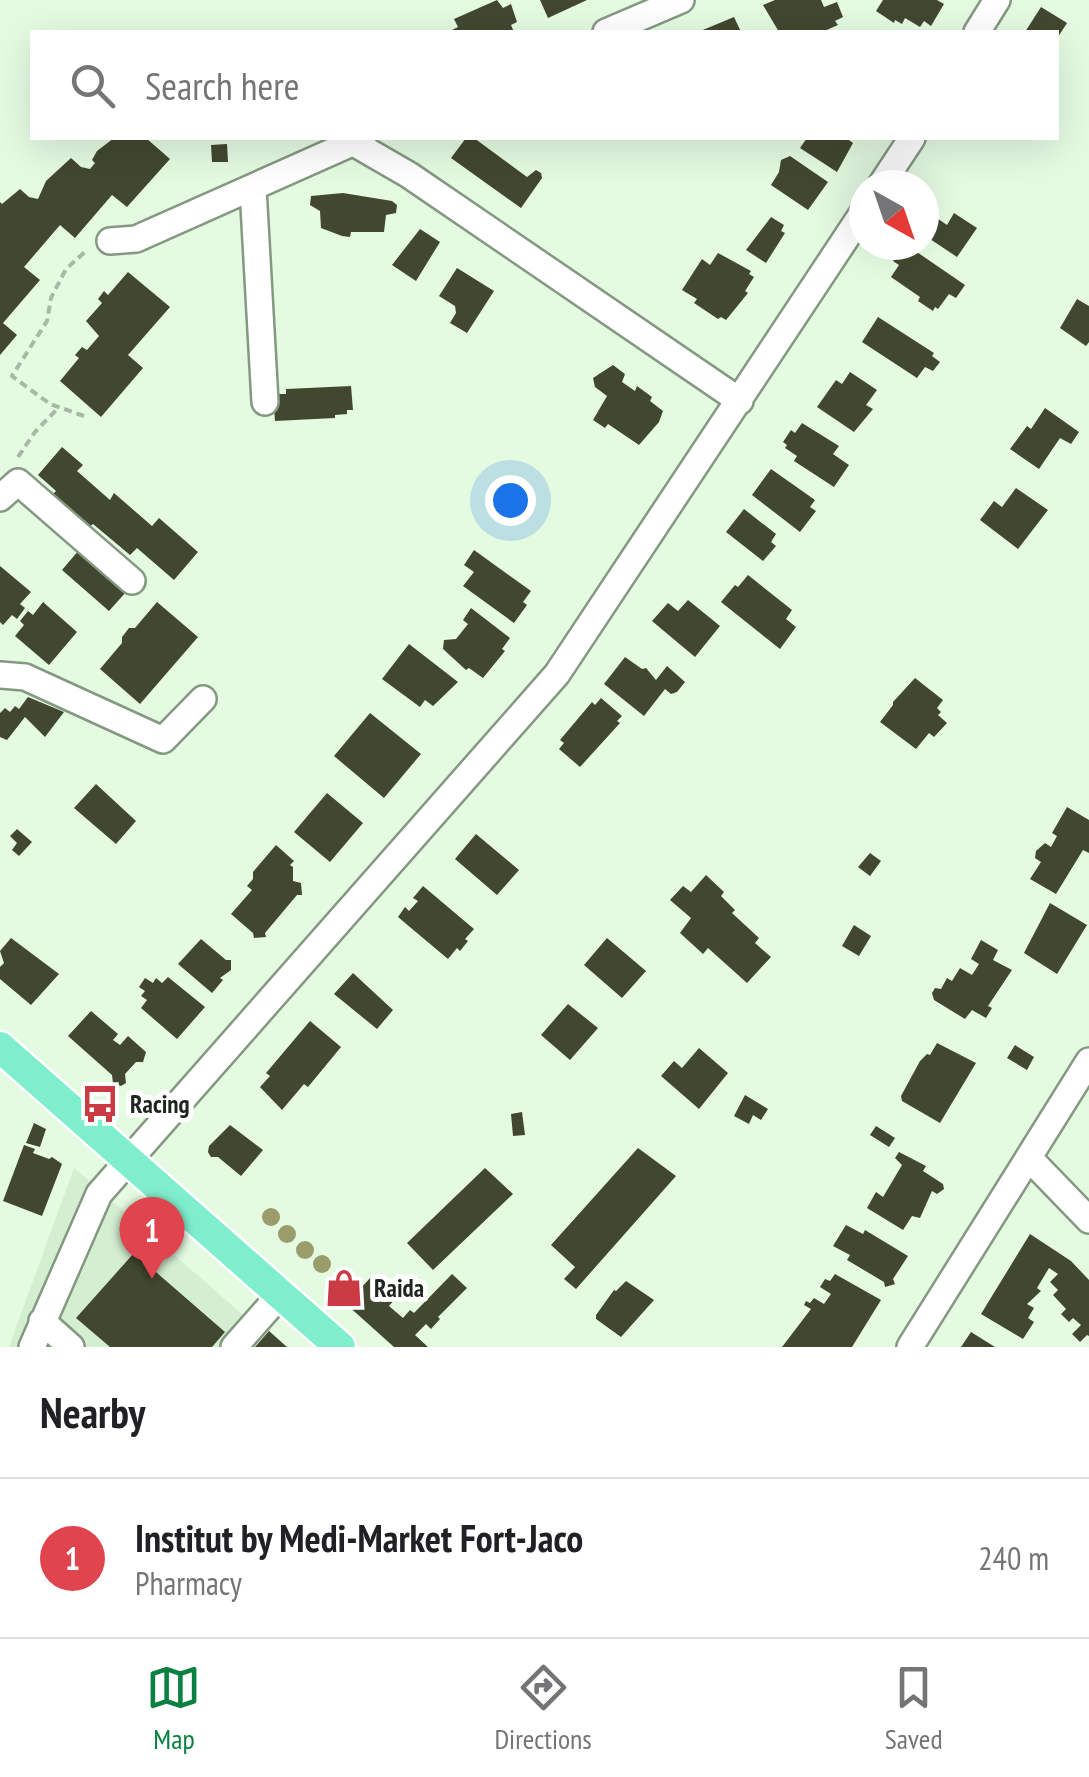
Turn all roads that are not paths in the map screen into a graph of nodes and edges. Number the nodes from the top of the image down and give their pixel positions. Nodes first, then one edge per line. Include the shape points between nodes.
1 (681, 0) edge
2 (998, 0) edge
3 (611, 30) edge
4 (978, 30) edge
5 (357, 140) edge
6 (911, 140) edge
7 (891, 170) edge
8 (254, 188) junction
9 (849, 235) edge
10 (110, 241) road end
11 (740, 401) junction
12 (265, 402) dead end
13 (9, 490) edge
14 (132, 581) dead end
15 (0, 675) edge
16 (203, 699) dead end
17 (0, 1047) edge
18 (1089, 1061) edge
19 (1030, 1158) junction
20 (127, 1161) junction
21 (1089, 1220) edge
22 (280, 1294) junction
23 (42, 1321) junction
24 (243, 1344) edge
25 (32, 1347) edge
26 (72, 1347) edge
27 (340, 1347) edge
28 (910, 1347) edge

1 - 3 street
2 - 4 street
5 - 8 street
5 - 11 street
6 - 7 street
8 - 10 street via 136,240
8 - 12 street
9 - 11 street
11 - 20 street via 557,674
13 - 14 street
15 - 16 street via 25,677 163,740
17 - 20 main road
18 - 19 street
19 - 21 street
19 - 28 street
20 - 22 main road
20 - 23 street via 99,1194
22 - 24 street
22 - 27 main road
23 - 25 street
23 - 26 street

